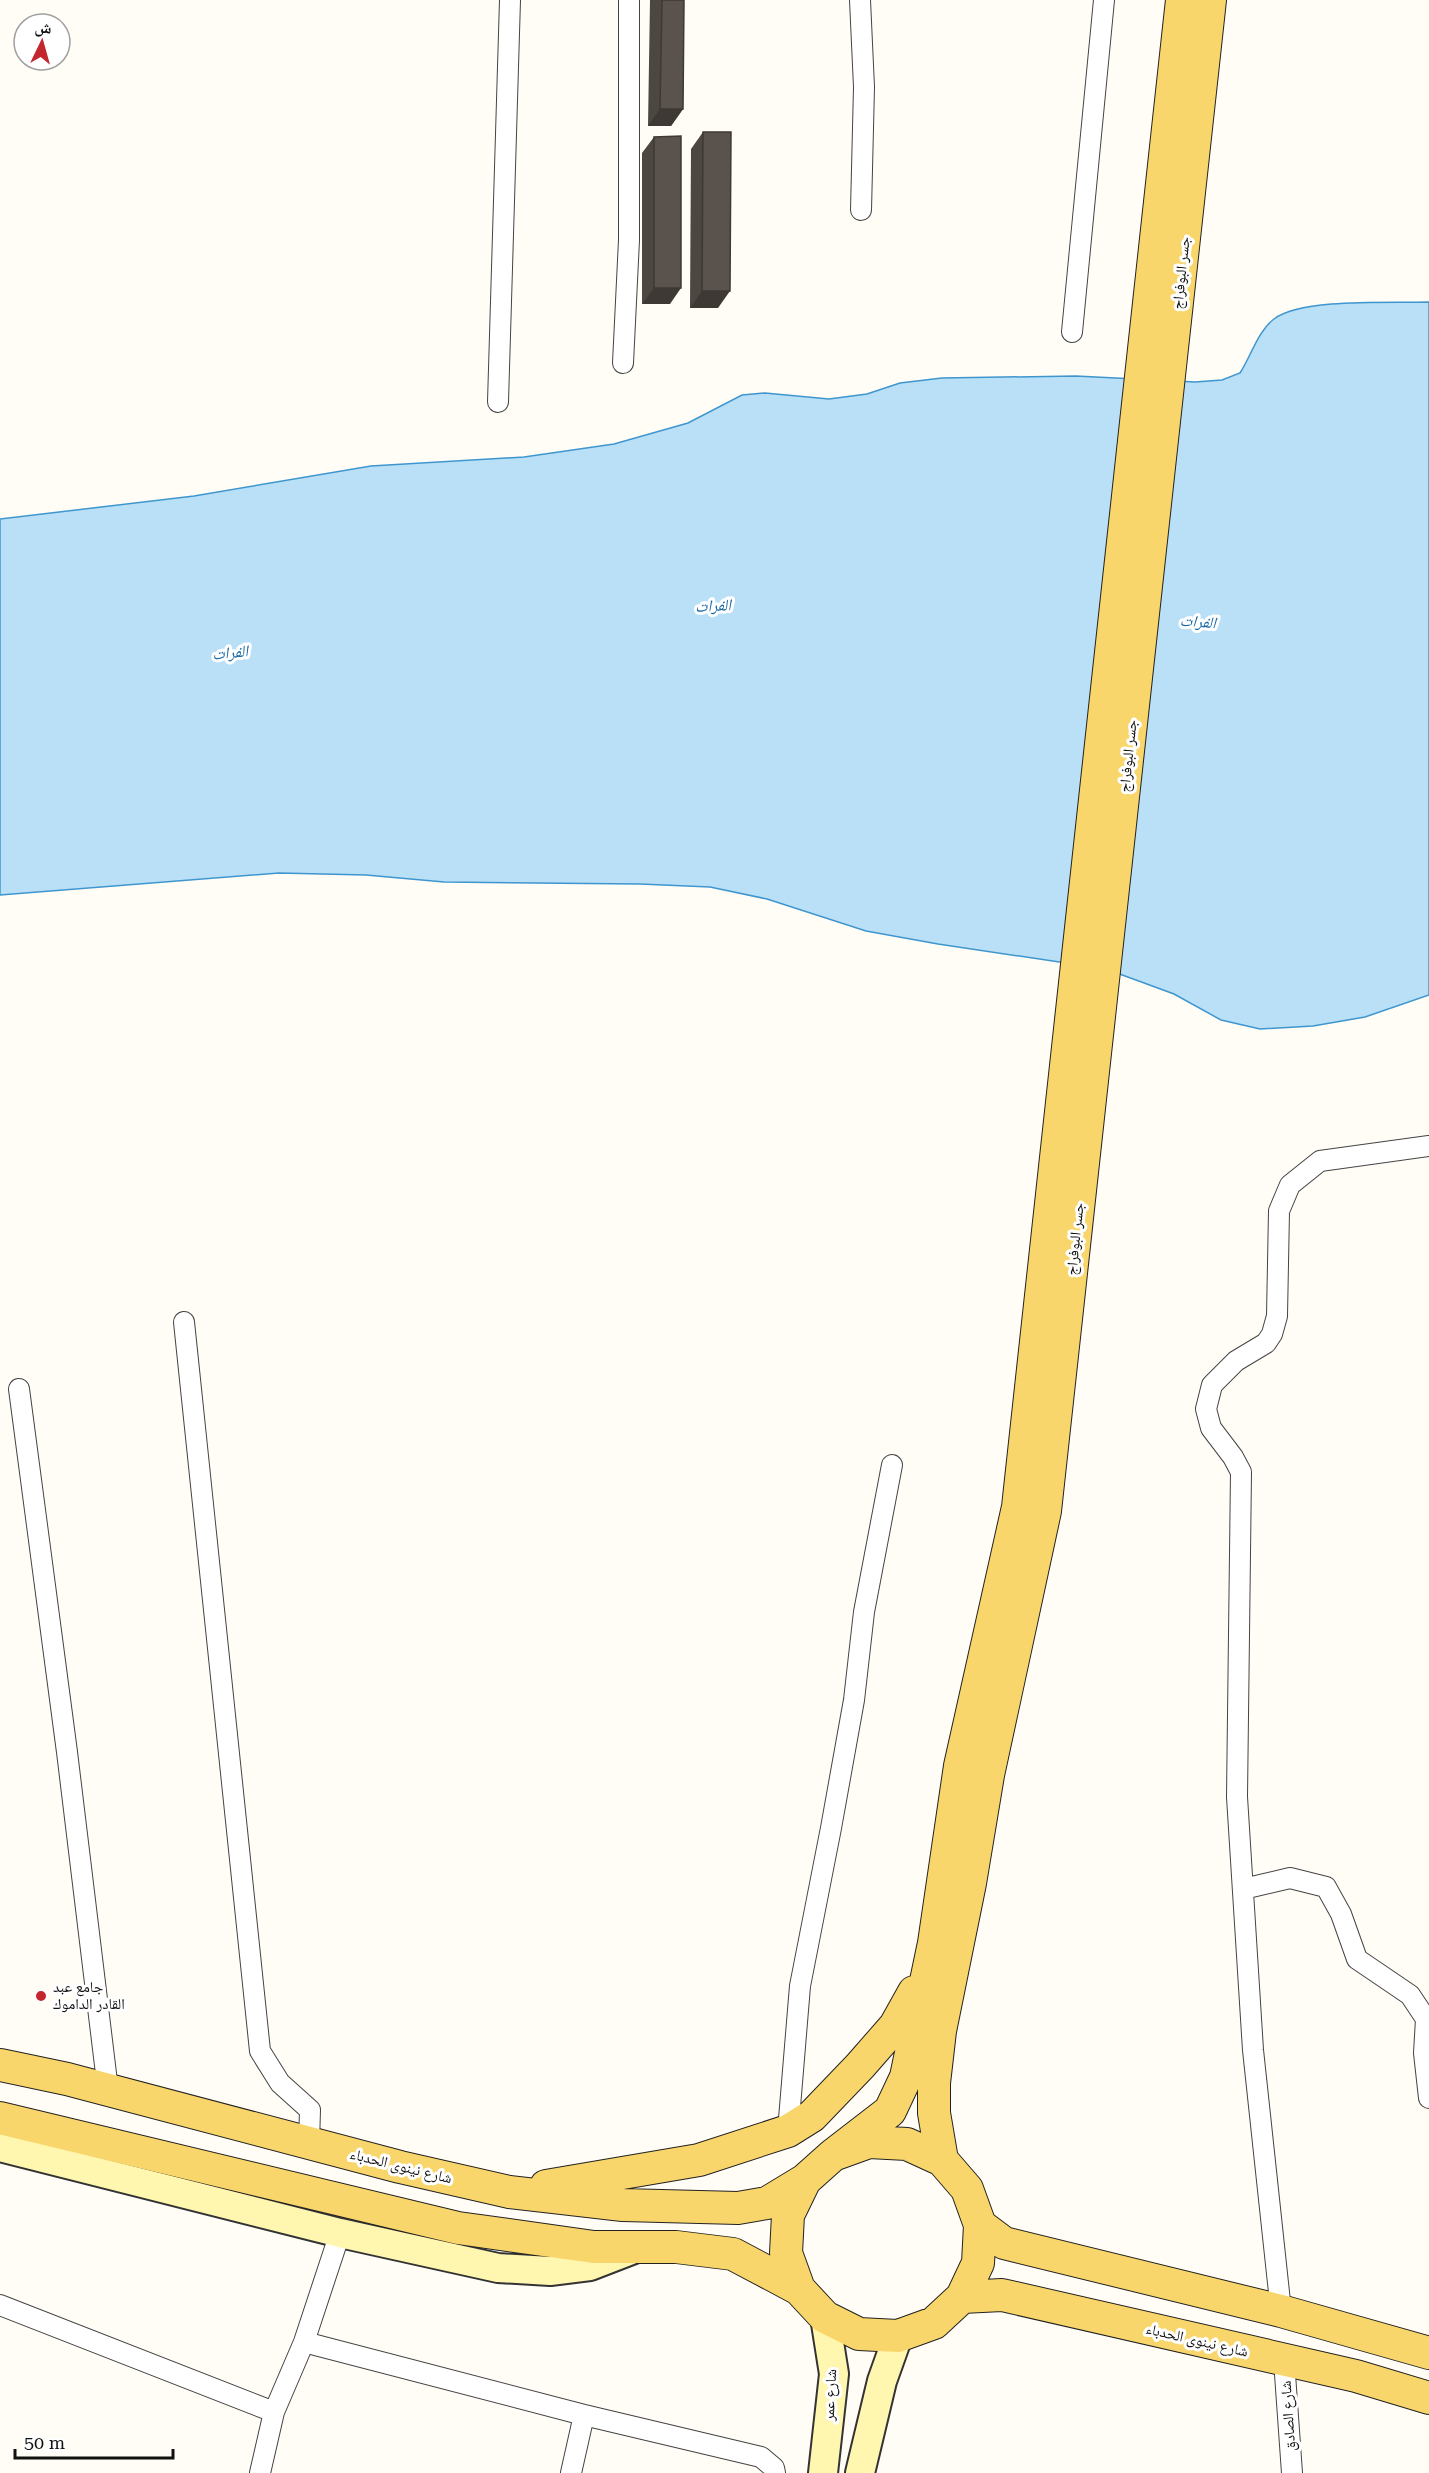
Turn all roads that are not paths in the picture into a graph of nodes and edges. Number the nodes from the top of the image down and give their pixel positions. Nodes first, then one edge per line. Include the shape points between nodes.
1 (510, 0) edge
2 (629, 0) edge
3 (860, 0) edge
4 (1104, 0) edge
5 (1182, 0) edge
6 (1210, 0) edge
7 (861, 210) dead end
8 (1072, 332) dead end
9 (623, 363) dead end
10 (498, 402) dead end
11 (1429, 1146) edge
12 (184, 1322) dead end
13 (19, 1389) dead end
14 (892, 1466) dead end
15 (1032, 1509) junction
16 (1243, 1889) junction
17 (929, 1965) junction
18 (0, 2064) edge
19 (108, 2090) junction
20 (1429, 2098) edge
21 (0, 2118) edge
22 (788, 2131) junction
23 (309, 2143) junction
24 (0, 2147) edge
25 (833, 2155) junction
26 (942, 2160) junction
27 (805, 2181) junction
28 (509, 2192) junction
29 (980, 2225) junction
30 (340, 2233) junction
31 (640, 2247) junction
32 (799, 2289) junction
33 (962, 2297) junction
34 (0, 2305) edge
35 (1281, 2311) junction
36 (825, 2317) junction
37 (898, 2336) junction
38 (303, 2342) junction
39 (1429, 2353) edge
40 (1284, 2360) junction
41 (1429, 2398) edge
42 (274, 2412) junction
43 (584, 2415) junction
44 (260, 2473) edge
45 (571, 2473) edge
46 (775, 2473) edge
47 (823, 2473) edge
48 (860, 2473) edge
49 (1292, 2473) edge

1 - 10 street
2 - 9 street via 629,240
3 - 7 street via 864,87
4 - 8 street
5 - 15 main road, جسر البوفراج
6 - 15 main road, جسر البوفراج
11 - 16 street via 1320,1161 1290,1185 1279,1211 1277,1316 1272,1335 1236,1361 1212,1385 1206,1409 1211,1428 1241,1472 1237,1797
12 - 23 street via 260,2051 280,2083 310,2110
13 - 19 street
14 - 22 street via 864,1612 854,1700 800,1986
15 - 17 main road via 960,1766
15 - 26 main road via 970,1883 940,2031 934,2113
16 - 20 street via 1290,1878 1326,1887 1341,1914 1357,1959 1410,1995 1426,2019 1424,2053
16 - 35 street via 1255,2074
17 - 22 main road via 896,2026 812,2116
17 - 25 main road via 906,2077 890,2111
18 - 19 main road, شارع نينوى الحدباء
19 - 23 main road, شارع نينوى الحدباء
21 - 31 main road via 458,2228 594,2247
22 - 28 main road via 699,2160
23 - 28 main road, شارع نينوى الحدباء
24 - 30 street
25 - 26 main road via 869,2142 907,2144
25 - 27 main road
26 - 29 main road via 967,2189
27 - 28 main road, شارع نينوى الحدباء via 767,2203 738,2208 623,2205
27 - 32 main road via 788,2215 786,2253
29 - 33 main road via 978,2263
29 - 35 main road via 1004,2243
30 - 31 street via 498,2268 550,2271 590,2266
30 - 38 street
31 - 32 main road via 733,2254
32 - 36 main road
33 - 37 main road via 933,2322
33 - 40 main road, شارع نينوى الحدباء via 1002,2295
34 - 42 street
35 - 39 main road
36 - 37 main road via 860,2334
36 - 47 street, شارع عمر via 834,2374
37 - 48 street via 882,2381
38 - 42 street
38 - 43 street
40 - 41 main road, شارع نينوى الحدباء
40 - 49 street, شارع الصادق
42 - 44 street
43 - 45 street
43 - 46 street via 761,2457

